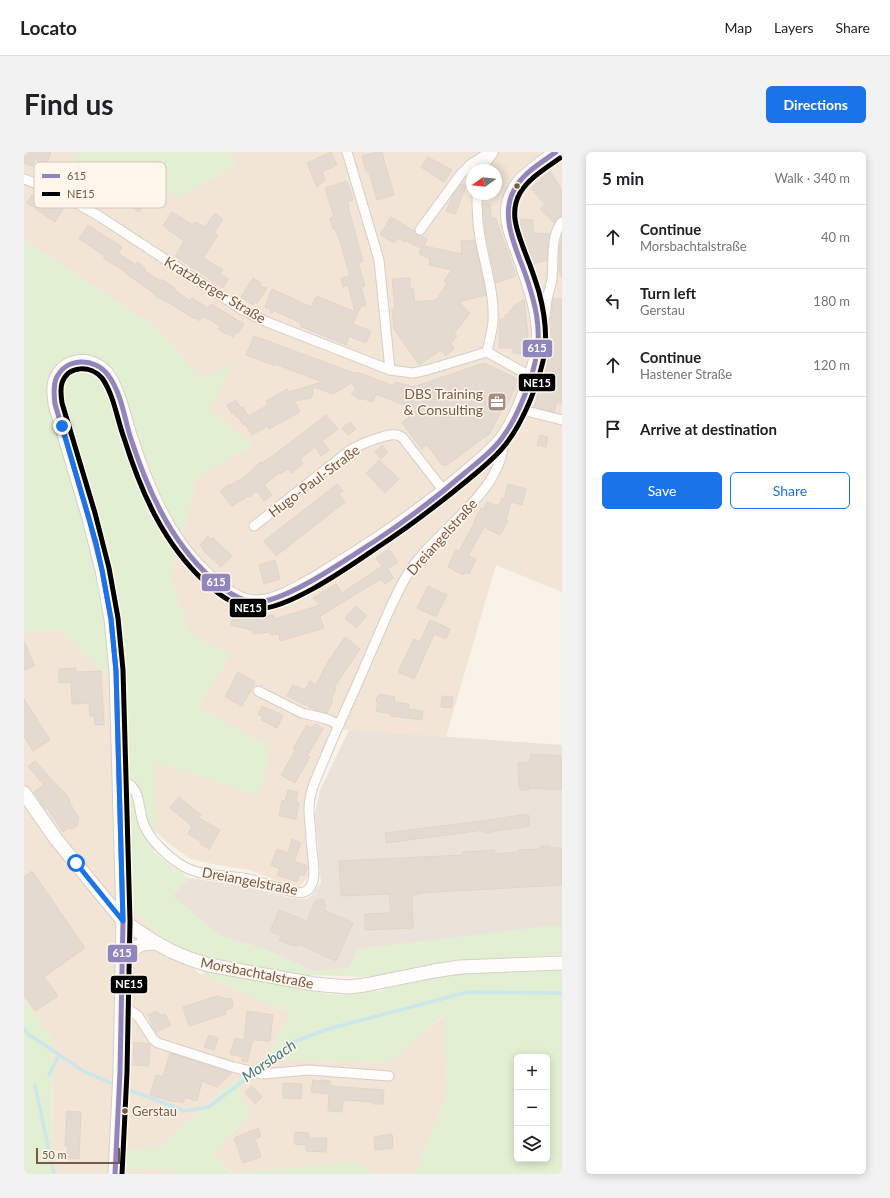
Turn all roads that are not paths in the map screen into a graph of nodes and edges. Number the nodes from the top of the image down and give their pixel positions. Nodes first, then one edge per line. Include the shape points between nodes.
1 (347, 152) edge
2 (490, 152) edge
3 (494, 152) edge
4 (556, 152) edge
5 (471, 164) edge
6 (485, 164) edge
7 (466, 175) edge
8 (24, 179) edge
9 (34, 183) edge
10 (477, 200) edge
11 (85, 208) edge
12 (562, 222) edge
13 (420, 230) dead end
14 (538, 328) junction
15 (487, 352) junction
16 (390, 370) junction
17 (530, 376) junction
18 (518, 409) junction
19 (562, 420) edge
20 (504, 437) junction
21 (444, 492) junction
22 (254, 526) dead end
23 (258, 691) dead end
24 (339, 725) junction
25 (119, 779) junction
26 (24, 793) edge
27 (123, 921) junction
28 (157, 944) junction
29 (122, 963) junction
30 (562, 963) edge
31 (122, 1005) junction
32 (389, 1076) dead end
33 (115, 1174) edge

1 - 16 street via 379,260
2 - 5 street
3 - 6 street
4 - 14 main road via 521,180 508,204 508,223 534,301
7 - 13 street
8 - 9 street, Kratzberger Straße
10 - 15 street via 477,218 490,286 493,320
11 - 16 street, Kratzberger Straße via 241,309 267,322
12 - 14 street via 557,228 552,281 544,322
14 - 17 main road via 535,363
15 - 16 street, Kratzberger Straße via 419,372
15 - 17 street
17 - 18 main road
18 - 19 street
18 - 20 main road
20 - 21 main road
20 - 24 street, Dreiangelstraße via 503,453 490,480 408,572
21 - 22 street, Hugo-Paul-Straße via 402,437 390,435 349,451
21 - 25 main road via 358,552 288,594 270,601 254,602 236,597 193,561 166,523 144,474 116,390 108,375 97,364 86,361 63,369 57,376 54,386 55,404 96,543 111,619 116,671
23 - 24 street via 302,713
24 - 25 street, Dreiangelstraße via 310,798 314,878 311,887 304,892 185,867 148,833 133,786
25 - 27 main road
26 - 27 main road, Morsbachtalstraße via 56,839
27 - 28 main road, Morsbachtalstraße
27 - 29 main road
28 - 29 main road via 144,944 133,950
28 - 30 main road, Morsbachtalstraße via 190,959 209,964 335,987 365,985 460,968
29 - 31 main road
31 - 32 street via 138,1016 158,1043 242,1069 263,1074 308,1070
31 - 33 main road

